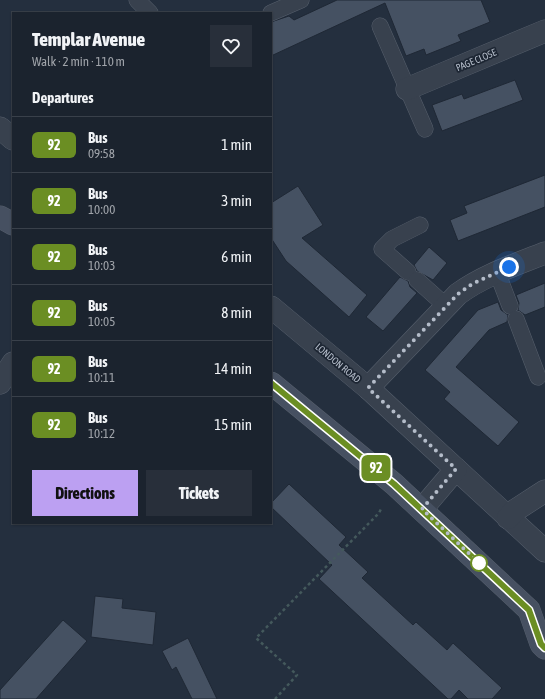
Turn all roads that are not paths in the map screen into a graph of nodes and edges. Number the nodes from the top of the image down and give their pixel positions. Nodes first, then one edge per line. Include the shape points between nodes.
1 (137, 0) edge
2 (301, 0) edge
3 (149, 12) edge
4 (272, 12) edge
5 (380, 26) dead end
6 (545, 31) edge
7 (408, 89) junction
8 (0, 128) edge
9 (425, 129) dead end
10 (12, 138) edge
11 (0, 217) edge
12 (12, 223) edge
13 (420, 226) dead end
14 (545, 253) edge
15 (497, 272) junction
16 (446, 306) junction
17 (272, 308) edge
18 (12, 365) edge
19 (538, 378) dead end
20 (0, 383) edge
21 (272, 384) edge
22 (368, 388) junction
23 (456, 469) junction
24 (545, 491) edge
25 (422, 509) junction
26 (508, 518) junction
27 (545, 551) edge
28 (537, 612) edge
29 (545, 648) edge

1 - 3 lane
2 - 4 lane
5 - 7 lane
6 - 7 street, PAGE CLOSE
7 - 9 lane
8 - 10 street
11 - 12 main road
13 - 16 lane via 392,239 382,249
14 - 15 street
15 - 16 street via 472,284
15 - 19 lane
16 - 22 street
17 - 22 street, LONDON ROAD
18 - 20 street
21 - 25 main road
22 - 23 street, LONDON ROAD
23 - 25 street
23 - 26 street, LONDON ROAD
24 - 26 street via 514,511
25 - 28 main road
26 - 27 street, LONDON ROAD
28 - 29 main road via 541,644

